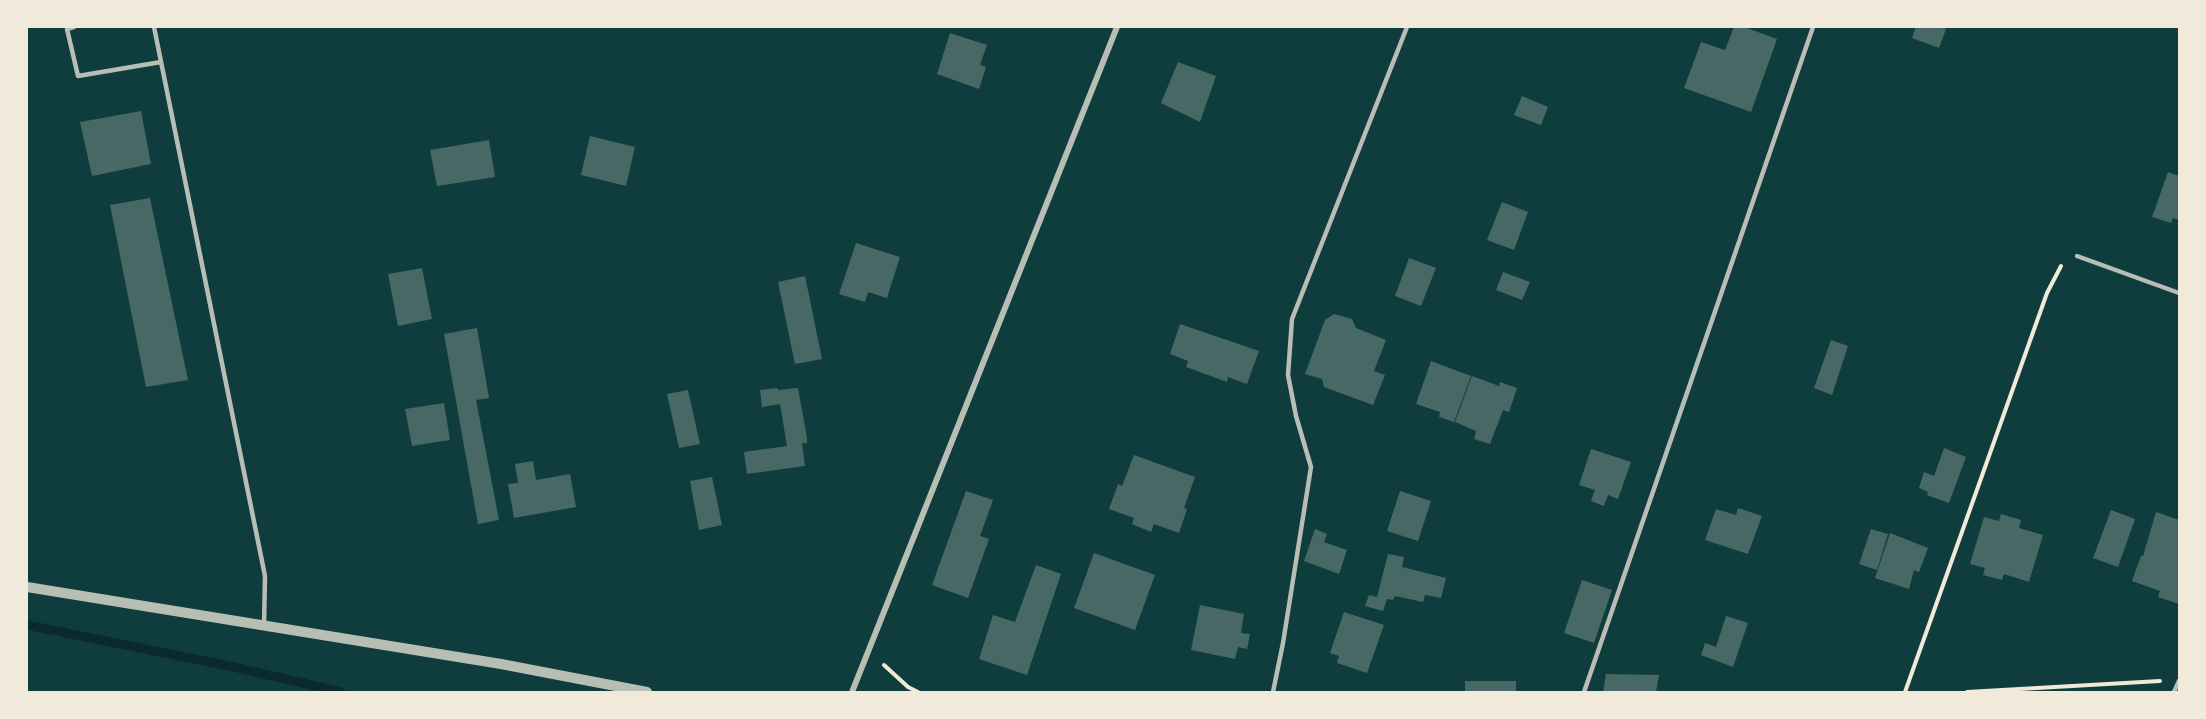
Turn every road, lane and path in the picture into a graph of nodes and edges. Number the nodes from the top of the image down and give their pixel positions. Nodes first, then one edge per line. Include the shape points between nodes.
1 (75, 27) edge
2 (154, 27) edge
3 (1117, 27) edge
4 (1407, 27) edge
5 (1813, 27) edge
6 (161, 62) junction
7 (2078, 256) joint
8 (2179, 293) edge
9 (27, 586) edge
10 (264, 626) junction
11 (866, 655) junction
12 (2168, 681) dead end
13 (2179, 681) edge
14 (647, 692) edge
15 (852, 692) edge
16 (918, 692) edge
17 (1272, 692) edge
18 (1584, 692) edge
19 (1905, 692) edge
20 (1967, 692) edge
21 (2174, 692) edge

1 - 6 lane via 67,29 78,76
2 - 6 lane
3 - 11 street
4 - 17 lane via 1292,319 1288,375 1311,467
5 - 18 lane
6 - 10 lane via 265,576
7 - 8 lane
7 - 19 path via 2061,267 2047,293
9 - 10 street
10 - 14 street
11 - 15 street
11 - 16 path via 879,660
12 - 20 path
13 - 21 lane

